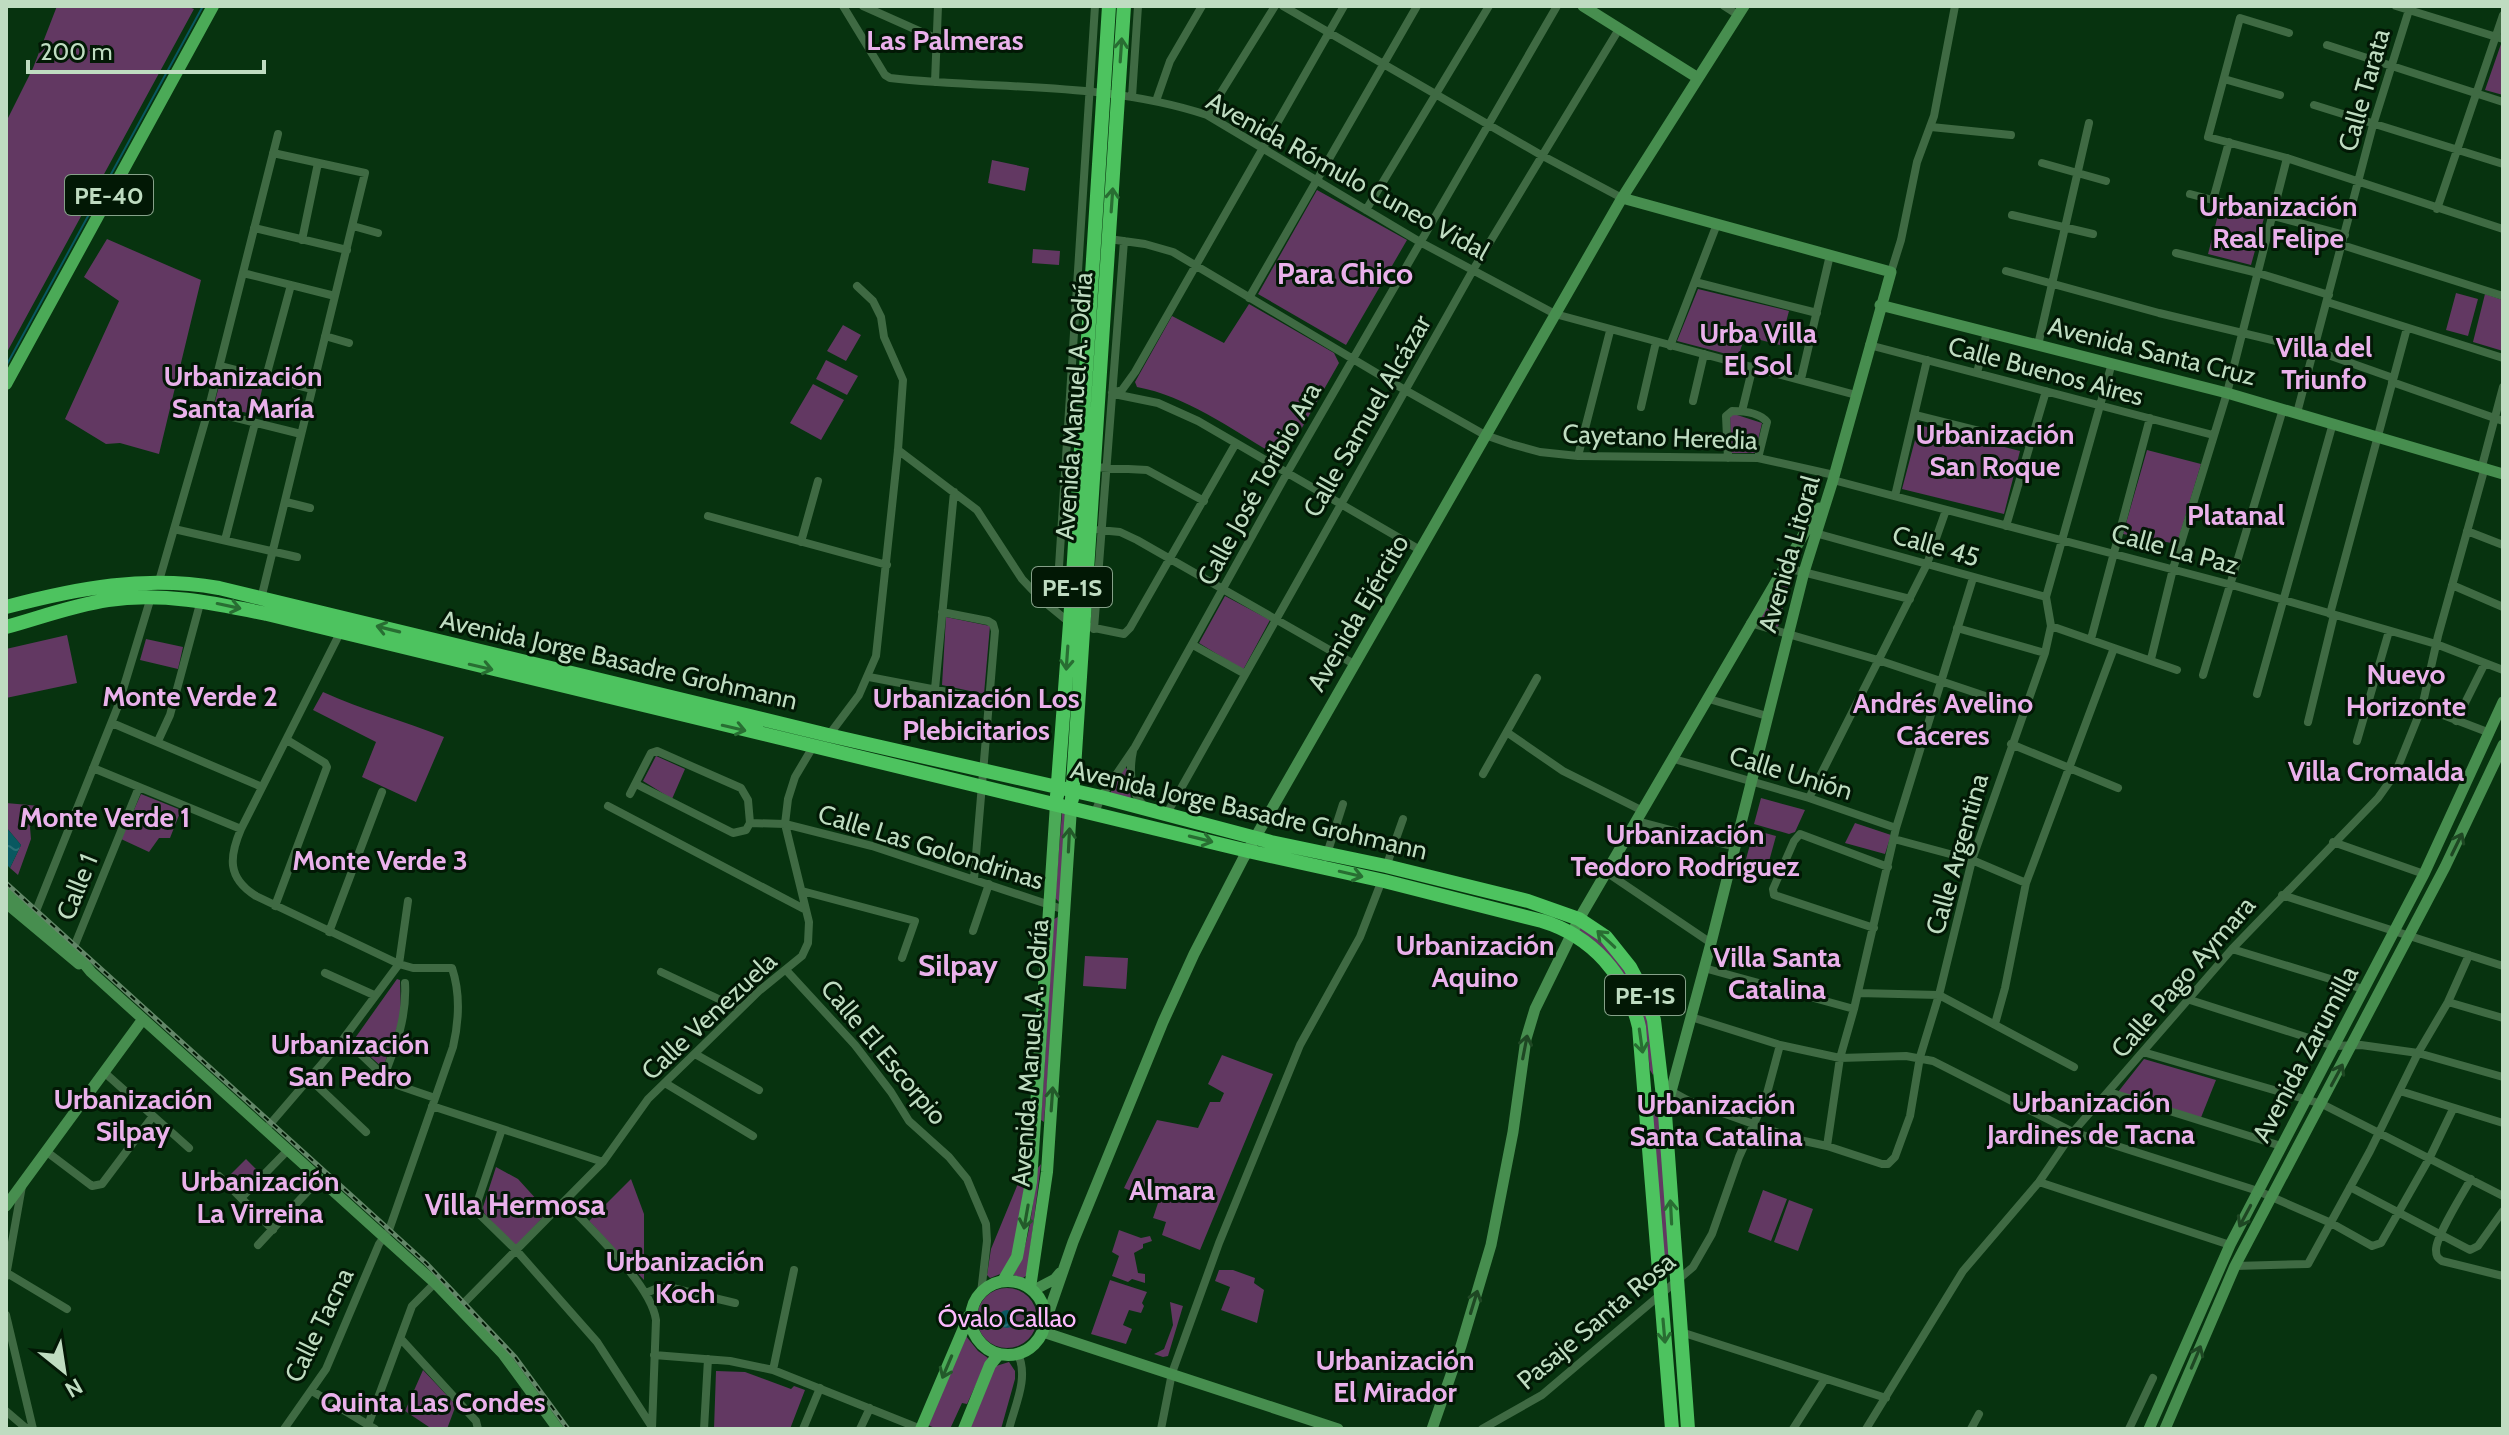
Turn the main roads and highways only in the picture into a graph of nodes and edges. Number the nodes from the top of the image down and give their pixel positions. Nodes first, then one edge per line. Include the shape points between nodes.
1 (213, 6) edge
2 (1109, 6) edge
3 (1124, 6) edge
4 (1111, 93) junction
5 (6, 384) edge
6 (1087, 467) junction
7 (89, 587) junction
8 (94, 603) junction
9 (6, 607) edge
10 (33, 610) junction
11 (6, 617) edge
12 (344, 626) junction
13 (1083, 626) junction
14 (6, 627) edge
15 (569, 681) junction
16 (981, 778) junction
17 (1073, 792) junction
18 (1061, 800) junction
19 (1252, 845) junction
20 (1042, 1141) junction
21 (1003, 1281) junction
22 (1032, 1289) junction
23 (973, 1306) junction
24 (999, 1354) junction
25 (921, 1429) edge
26 (964, 1429) edge
27 (1672, 1429) edge
28 (1688, 1429) edge

1 - 5 main road, PE-40
2 - 4 highway, Avenida Manuel A. Odría / PE-1S
4 -> 3 highway, Avenida Manuel A. Odría / PE-1S
4 - 6 highway, Avenida Manuel A. Odría / PE-1S via 1078,383
6 -> 4 highway, Avenida Manuel A. Odría / PE-1S via 1106,391 1117,240
6 - 13 highway, Avenida Manuel A. Odría / PE-1S via 1096,531
6 - 13 highway, Avenida Manuel A. Odría / PE-1S via 1072,591
7 - 9 highway, Avenida Jorge Basadre Grohmann
7 - 10 highway
7 - 12 highway, Avenida Jorge Basadre Grohmann via 159,581 219,588
8 - 10 highway
8 -> 12 highway, Avenida Jorge Basadre Grohmann via 151,597 201,600
8 - 14 highway, Avenida Jorge Basadre Grohmann
10 - 11 highway
12 - 15 highway, Avenida Jorge Basadre Grohmann
13 - 17 highway, Avenida Manuel A. Odría / PE-1S
13 -> 18 highway, Avenida Manuel A. Odría / PE-1S
15 - 16 highway, Avenida Jorge Basadre Grohmann via 828,735
15 -> 16 highway, Avenida Jorge Basadre Grohmann via 812,746
16 - 18 highway, Avenida Jorge Basadre Grohmann
17 - 18 highway, Avenida Jorge Basadre Grohmann
17 - 19 highway, Avenida Jorge Basadre Grohmann / PE-1S via 1167,814
18 -> 19 highway, Avenida Jorge Basadre Grohmann / PE-1S via 1163,830
18 - 20 main road, Avenida Manuel A. Odría via 1051,905
20 -> 18 main road, Avenida Manuel A. Odría via 1065,910
19 -> 27 highway, Avenida Jorge Basadre Grohmann / PE-1S via 1542,921 1572,933 1607,961 1628,994 1639,1027
28 -> 19 highway, Avenida Jorge Basadre Grohmann / PE-1S via 1666,1089 1654,1020 1640,983 1618,950 1579,919 1528,901 1327,852
20 -> 21 main road, Avenida Manuel A. Odría via 1020,1245
20 - 22 main road, Avenida Manuel A. Odría via 1042,1217
21 - 22 main road
21 - 23 main road via 981,1293
22 - 24 main road via 1043,1304 1044,1328 1033,1346 1018,1354
23 - 24 main road via 974,1334
23 -> 25 main road
24 - 26 main road

